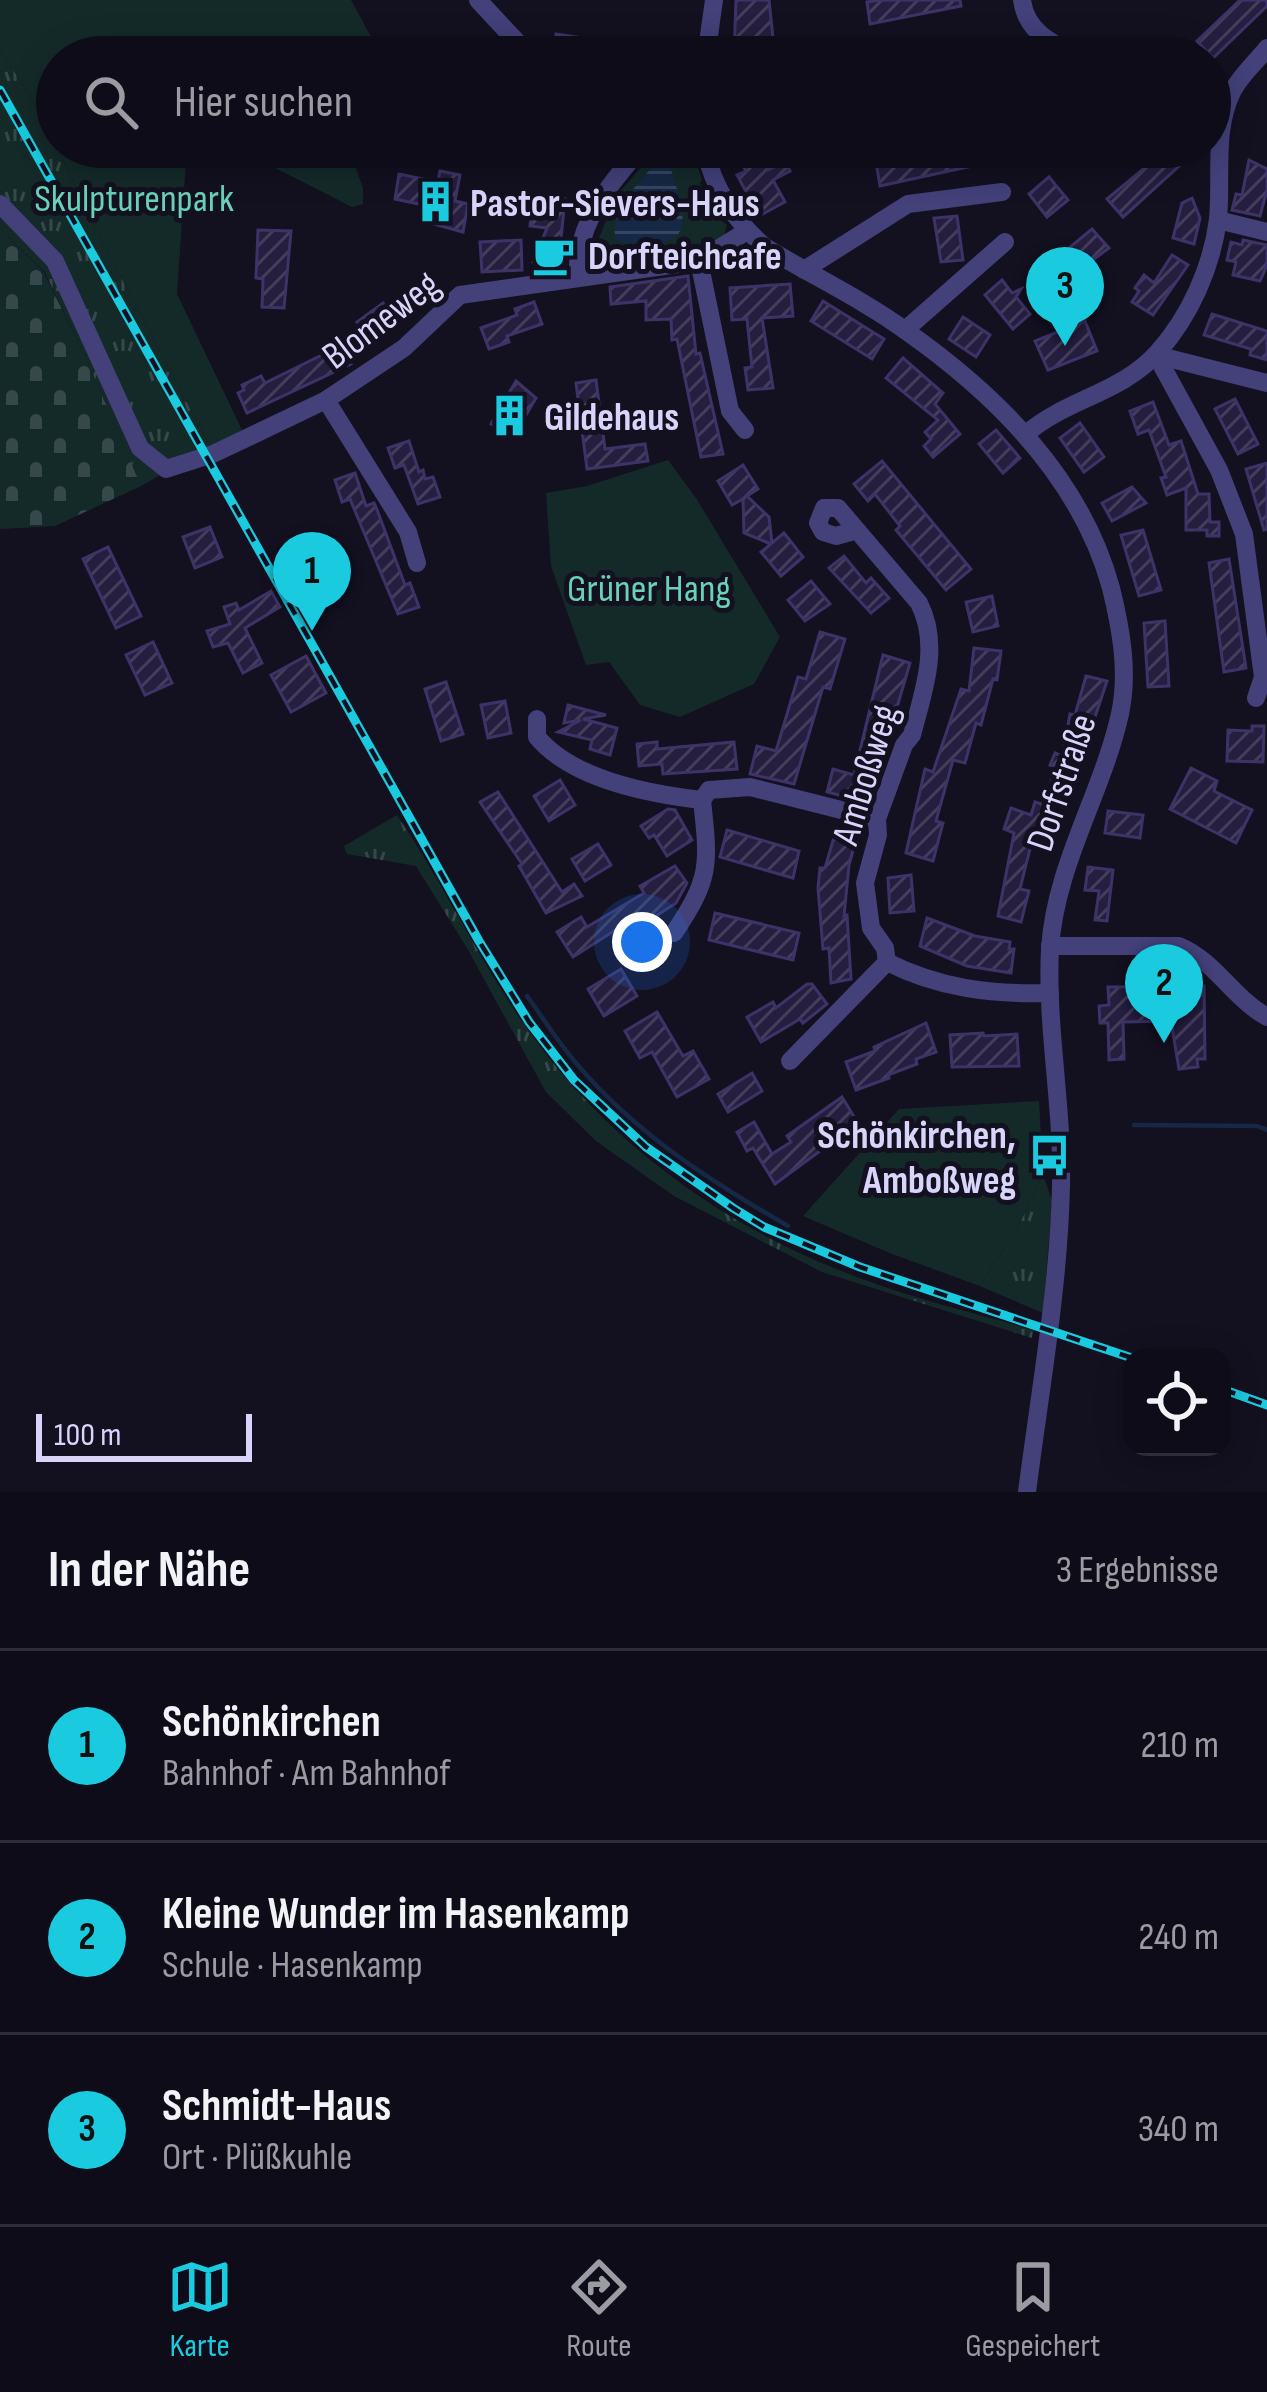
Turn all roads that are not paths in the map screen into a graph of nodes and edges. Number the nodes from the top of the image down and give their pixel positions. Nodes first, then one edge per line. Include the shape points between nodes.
1 (478, 0) edge
2 (714, 0) edge
3 (1022, 0) edge
4 (511, 36) edge
5 (709, 36) edge
6 (1043, 36) edge
7 (1267, 48) edge
8 (1232, 92) joint
9 (1231, 97) edge
10 (623, 168) edge
11 (712, 168) edge
12 (1219, 168) edge
13 (1002, 192) dead end
14 (0, 204) edge
15 (1218, 220) junction
16 (747, 231) junction
17 (1267, 232) edge
18 (1005, 242) dead end
19 (699, 261) junction
20 (803, 270) junction
21 (578, 273) junction
22 (905, 330) junction
23 (1156, 355) junction
24 (1267, 383) edge
25 (326, 400) junction
26 (745, 430) dead end
27 (1026, 434) junction
28 (854, 531) dead end
29 (417, 563) dead end
30 (1256, 698) dead end
31 (537, 719) dead end
32 (702, 800) junction
33 (877, 819) junction
34 (674, 934) dead end
35 (1050, 946) junction
36 (887, 962) junction
37 (1050, 992) junction
38 (1267, 1017) edge
39 (790, 1060) dead end
40 (1027, 1492) edge

1 - 4 street
2 - 5 street
3 - 6 street via 1023,14
7 - 8 street
8 - 9 street
10 - 21 street via 604,188 578,252
11 - 16 street, Dorfstraße
12 - 15 street
13 - 20 street via 908,204
14 - 25 street, Blomeweg via 56,261 140,448 166,469
15 - 17 street
15 - 23 street via 1205,274
16 - 19 street
16 - 20 street, Dorfstraße
18 - 22 street
19 - 21 street, Blomeweg
19 - 26 street via 730,411
20 - 22 street, Dorfstraße
21 - 25 street, Blomeweg via 460,295 404,348
22 - 27 street, Dorfstraße
23 - 24 street
23 - 27 street
23 - 30 street via 1220,470 1244,534 1261,656
25 - 29 street via 408,532
27 - 35 street, Dorfstraße via 1085,515 1120,623 1124,675 1104,773 1064,872
28 - 33 street, Amboßweg via 919,603 931,657
31 - 32 street via 536,736 547,749 617,785
32 - 33 street via 709,790 750,788
32 - 34 street via 705,879
33 - 36 street, Amboßweg via 865,904
35 - 37 street, Dorfstraße
35 - 38 street via 1179,946
36 - 37 street via 922,980
36 - 39 street
37 - 40 street, Dorfstraße via 1061,1186

